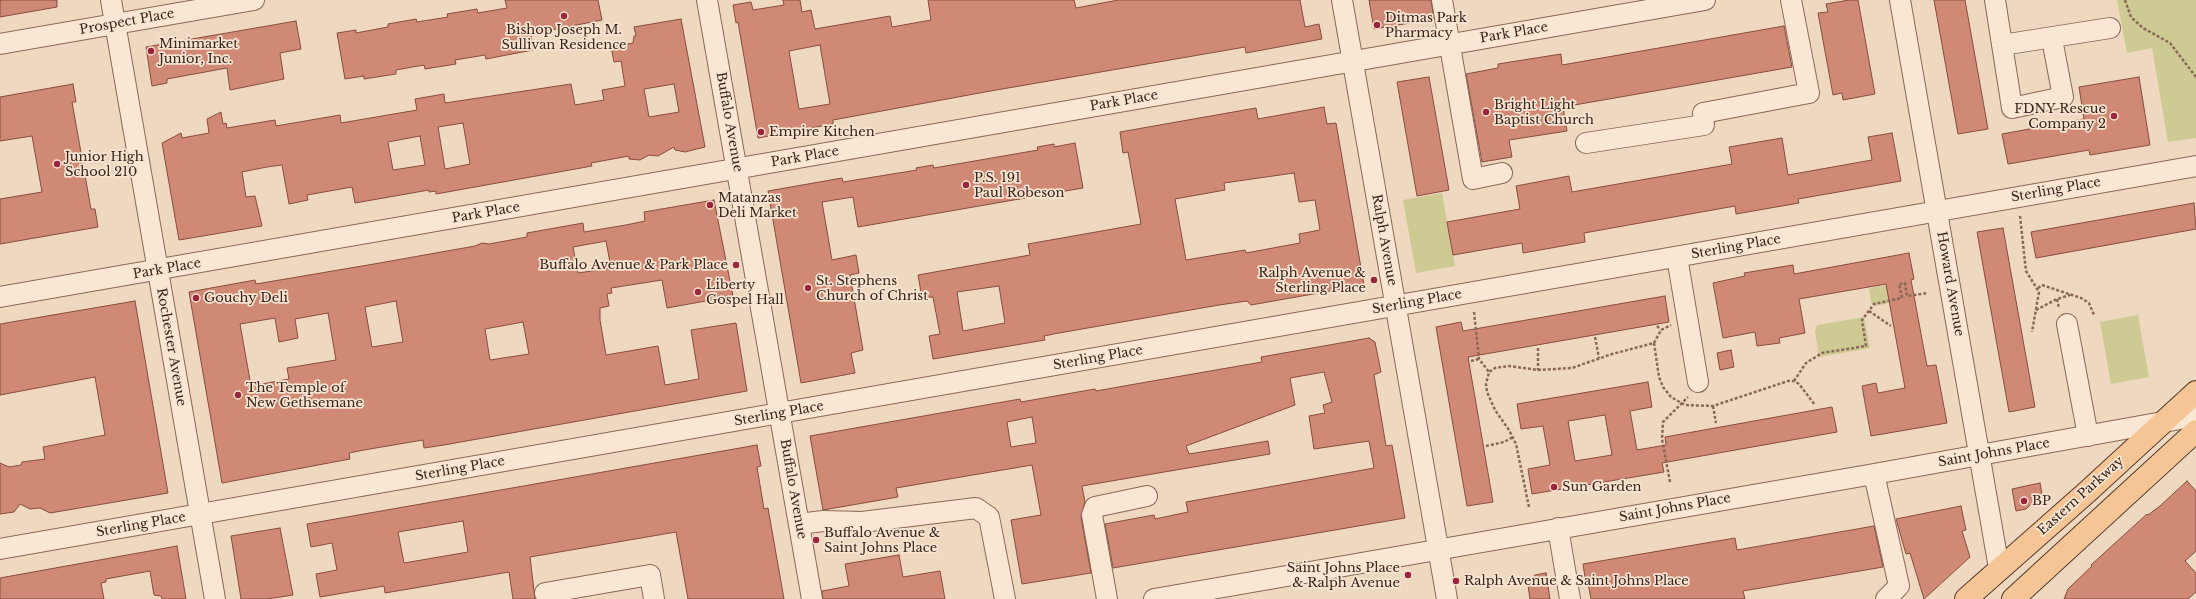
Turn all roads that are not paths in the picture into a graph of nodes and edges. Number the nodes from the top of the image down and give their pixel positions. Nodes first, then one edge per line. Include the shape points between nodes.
1 (111, 0) edge
2 (254, 0) edge
3 (707, 0) edge
4 (1342, 0) edge
5 (1442, 0) edge
6 (1704, 0) edge
7 (1791, 0) edge
8 (1900, 0) edge
9 (1995, 0) edge
10 (115, 24) junction
11 (2110, 28) dead end
12 (2052, 38) junction
13 (0, 44) edge
14 (1450, 44) junction
15 (2002, 45) junction
16 (1352, 61) junction
17 (1586, 143) dead end
18 (2196, 166) edge
19 (737, 168) junction
20 (1502, 173) dead end
21 (1937, 211) junction
22 (1677, 257) junction
23 (158, 270) junction
24 (0, 298) edge
25 (1395, 306) junction
26 (2067, 324) dead end
27 (1698, 382) road end
28 (2196, 392) edge
29 (780, 414) junction
30 (2196, 416) edge
31 (2164, 422) junction
32 (2196, 431) edge
33 (2088, 436) junction
34 (1979, 456) junction
35 (1874, 474) junction
36 (1148, 496) dead end
37 (200, 514) junction
38 (799, 524) junction
39 (1558, 528) junction
40 (0, 549) edge
41 (1437, 549) junction
42 (1999, 568) junction
43 (545, 592) dead end
44 (215, 599) edge
45 (654, 599) edge
46 (812, 599) edge
47 (1005, 599) edge
48 (1107, 599) edge
49 (1154, 599) edge
50 (1447, 599) edge
51 (1570, 599) edge
52 (1886, 599) edge
53 (1966, 599) edge
54 (1989, 599) edge
55 (2004, 599) edge
56 (2013, 599) edge

1 - 10 street, Rochester Avenue
2 - 10 street, Prospect Place
3 - 19 street, Buffalo Avenue
4 - 16 street, Ralph Avenue
5 - 14 street
6 - 14 street, Park Place
7 - 17 street via 1809,93 1703,113 1704,125
8 - 21 street, Howard Avenue
9 - 15 street
10 - 13 street, Prospect Place
10 - 23 street, Rochester Avenue
11 - 12 street
12 - 15 street
12 - 15 street via 2063,97 2012,108
14 - 16 street, Park Place
14 - 20 street via 1473,178
16 - 19 street, Park Place
16 - 25 street, Ralph Avenue
18 - 21 street, Sterling Place
19 - 23 street, Park Place
19 - 29 street, Buffalo Avenue
21 - 22 street, Sterling Place
21 - 34 street, Howard Avenue
22 - 25 street, Sterling Place
22 - 27 street
23 - 24 street, Park Place
23 - 37 street, Rochester Avenue
25 - 29 street, Sterling Place
25 - 41 street, Ralph Avenue
26 - 33 street
28 - 31 main road, Eastern Parkway
29 - 37 street, Sterling Place
29 - 38 street, Buffalo Avenue
30 - 31 street, Saint Johns Place
31 - 33 street, Saint Johns Place
31 - 42 main road, Eastern Parkway
32 - 56 main road
33 - 34 street, Saint Johns Place
34 - 35 street, Saint Johns Place
34 - 42 street, Howard Avenue
35 - 39 street, Saint Johns Place
35 - 52 street via 1899,586
36 - 48 street via 1095,507 1092,514
37 - 40 street, Sterling Place
37 - 44 street, Rochester Avenue
38 - 46 street, Buffalo Avenue
38 - 47 street via 823,521 862,522 976,508 989,517
39 - 41 street, Saint Johns Place
39 - 51 street
41 - 49 street, Saint Johns Place
41 - 50 street, Ralph Avenue
42 - 53 main road, Eastern Parkway
42 - 54 main road, Howard Avenue
42 - 55 main road, Howard Avenue
43 - 45 street via 650,576

